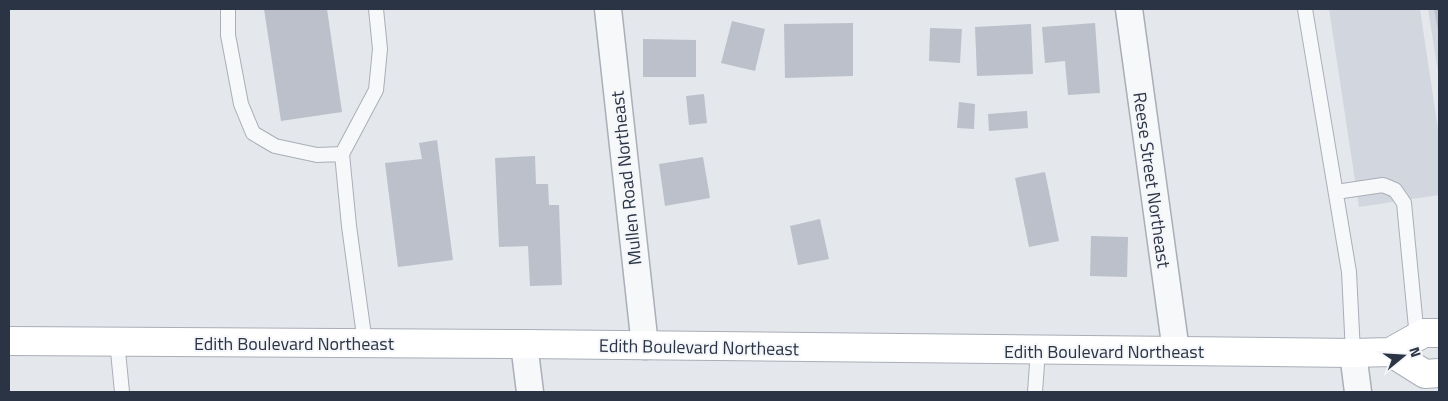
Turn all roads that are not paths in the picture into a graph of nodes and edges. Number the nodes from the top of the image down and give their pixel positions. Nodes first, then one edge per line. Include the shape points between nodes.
1 (228, 9) edge
2 (376, 9) edge
3 (608, 9) edge
4 (1129, 9) edge
5 (1305, 9) edge
6 (342, 154) junction
7 (1336, 192) junction
8 (1428, 335) edge
9 (9, 340) edge
10 (117, 341) junction
11 (365, 344) junction
12 (524, 344) junction
13 (645, 346) junction
14 (1038, 350) junction
15 (1176, 350) junction
16 (1390, 352) junction
17 (1353, 353) junction
18 (1439, 373) edge
19 (122, 392) edge
20 (530, 392) edge
21 (1035, 392) edge
22 (1358, 392) edge

1 - 6 lane via 228,36 241,104 254,133 275,146 317,155
2 - 6 lane via 380,49 376,90
3 - 13 street, Mullen Road Northeast
4 - 15 street, Reese Street Northeast
5 - 7 lane
6 - 11 lane
7 - 8 lane via 1383,185 1396,190 1404,203
7 - 17 lane via 1349,272
8 - 16 street, Edith Boulevard Northeast
9 - 10 street, Edith Boulevard Northeast
10 - 11 street, Edith Boulevard Northeast
10 - 19 lane
11 - 12 street, Edith Boulevard Northeast
12 - 13 street, Edith Boulevard Northeast
12 - 20 street
13 - 14 street, Edith Boulevard Northeast
14 - 15 street, Edith Boulevard Northeast
14 - 21 lane
15 - 17 street, Edith Boulevard Northeast
16 - 17 street, Edith Boulevard Northeast
16 - 18 street via 1425,374
17 - 22 street

